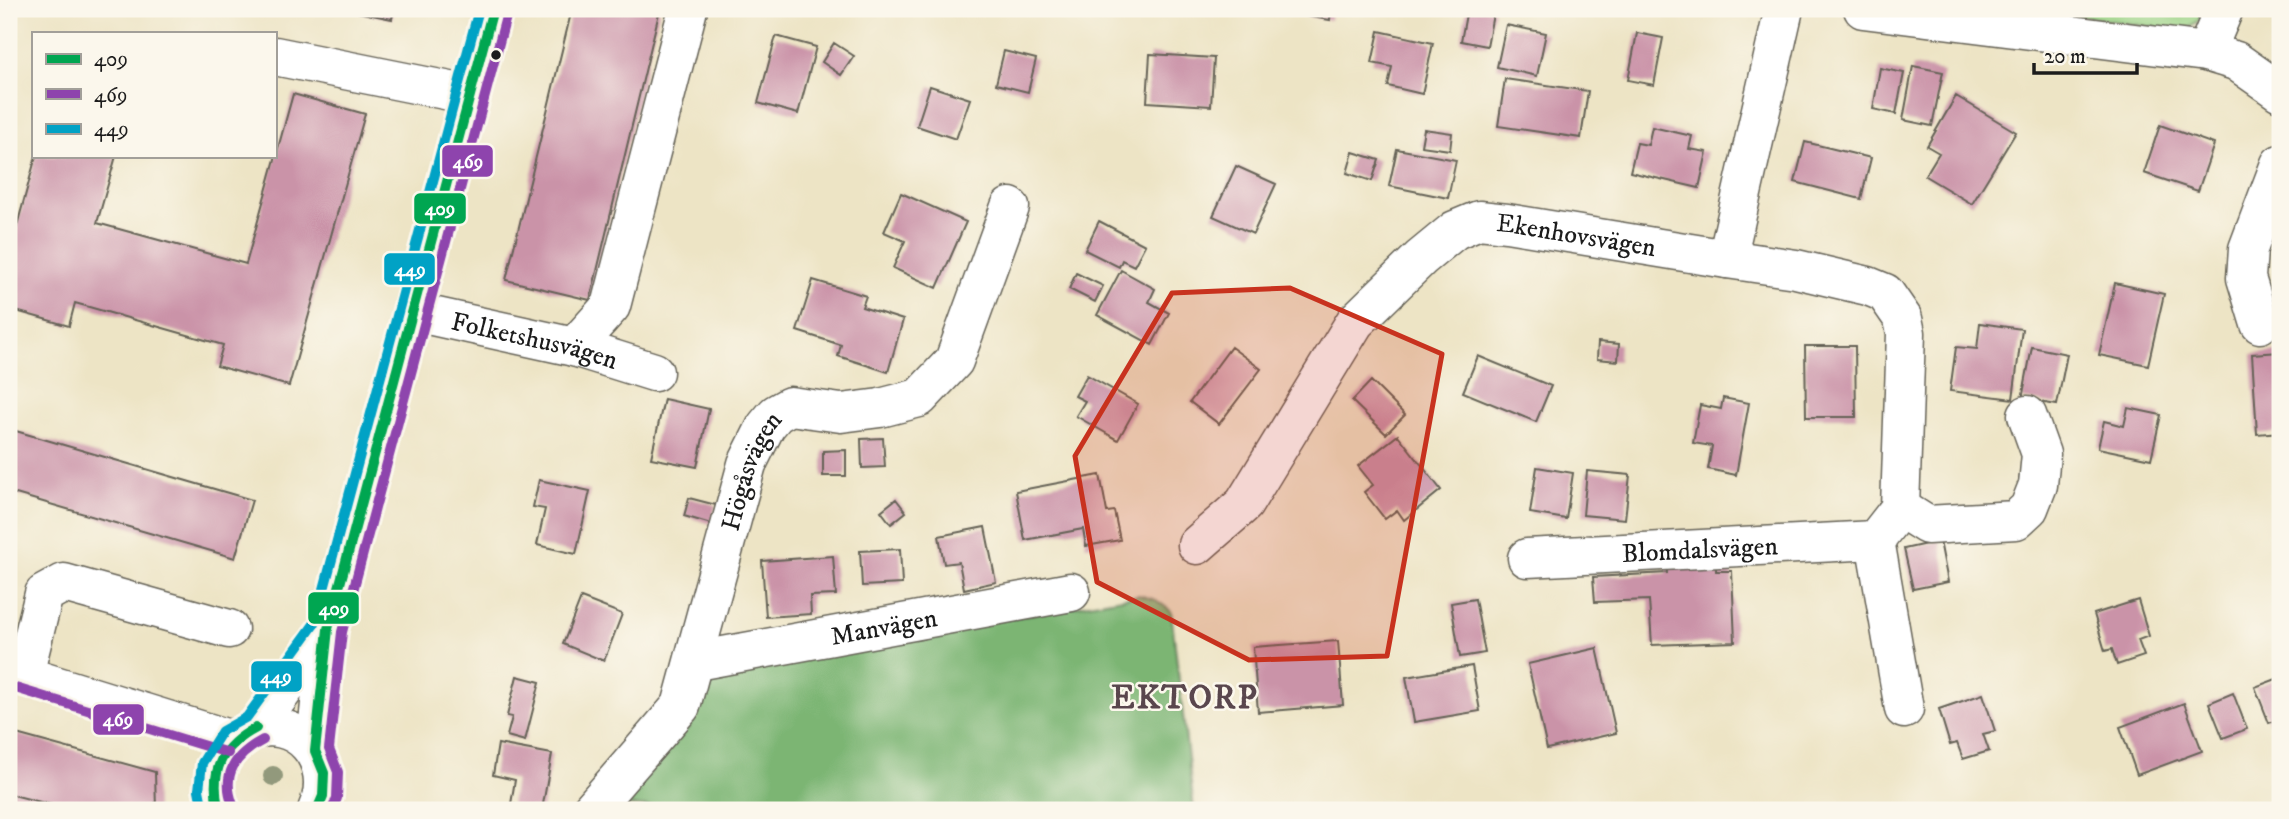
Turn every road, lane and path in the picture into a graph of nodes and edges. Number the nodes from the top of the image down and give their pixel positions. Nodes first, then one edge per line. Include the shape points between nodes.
1 (493, 9) edge
2 (688, 9) edge
3 (1784, 9) edge
4 (1863, 9) edge
5 (2224, 9) edge
6 (2206, 51) junction
7 (276, 56) edge
8 (2280, 92) edge
9 (470, 95) junction
10 (2280, 164) edge
11 (1010, 207) dead end
12 (1727, 259) junction
13 (414, 312) junction
14 (2260, 324) dead end
15 (574, 347) junction
16 (654, 372) dead end
17 (2027, 415) dead end
18 (1900, 508) junction
19 (1875, 540) junction
20 (1197, 545) dead end
21 (1527, 558) dead end
22 (1072, 592) dead end
23 (229, 629) dead end
24 (328, 629) junction
25 (696, 661) junction
26 (16, 673) edge
27 (1904, 709) dead end
28 (244, 734) junction
29 (315, 751) junction
30 (219, 809) edge
31 (317, 810) edge
32 (591, 810) edge

1 - 9 street
2 - 15 street via 611,306
3 - 12 street
4 - 6 street
5 - 6 street
6 - 8 street via 2236,61
7 - 9 street
9 - 13 street
10 - 14 street via 2248,248 2246,278
11 - 25 street, Högåsvägen via 954,361 937,382 919,398 880,408 841,413 790,406 766,426 747,464
12 - 18 street via 1868,286 1885,293 1896,305 1906,333
12 - 20 street, Ekenhovsvägen via 1507,223 1466,223 1421,258 1355,322 1244,504
13 - 15 street, Folketshusvägen
13 - 24 street
15 - 16 street, Folketshusvägen
17 - 18 street via 2041,454 2038,485 2029,508 2016,520 1927,525
18 - 19 street
19 - 21 street, Blomdalsvägen
19 - 27 street
22 - 25 street, Manvägen
23 - 26 street via 64,583 44,594
24 - 28 street
24 - 29 street
25 - 32 street, Högåsvägen via 681,706
26 - 28 street
28 - 29 street via 278,728 298,736
28 - 30 street via 214,770
29 - 31 street via 324,773

